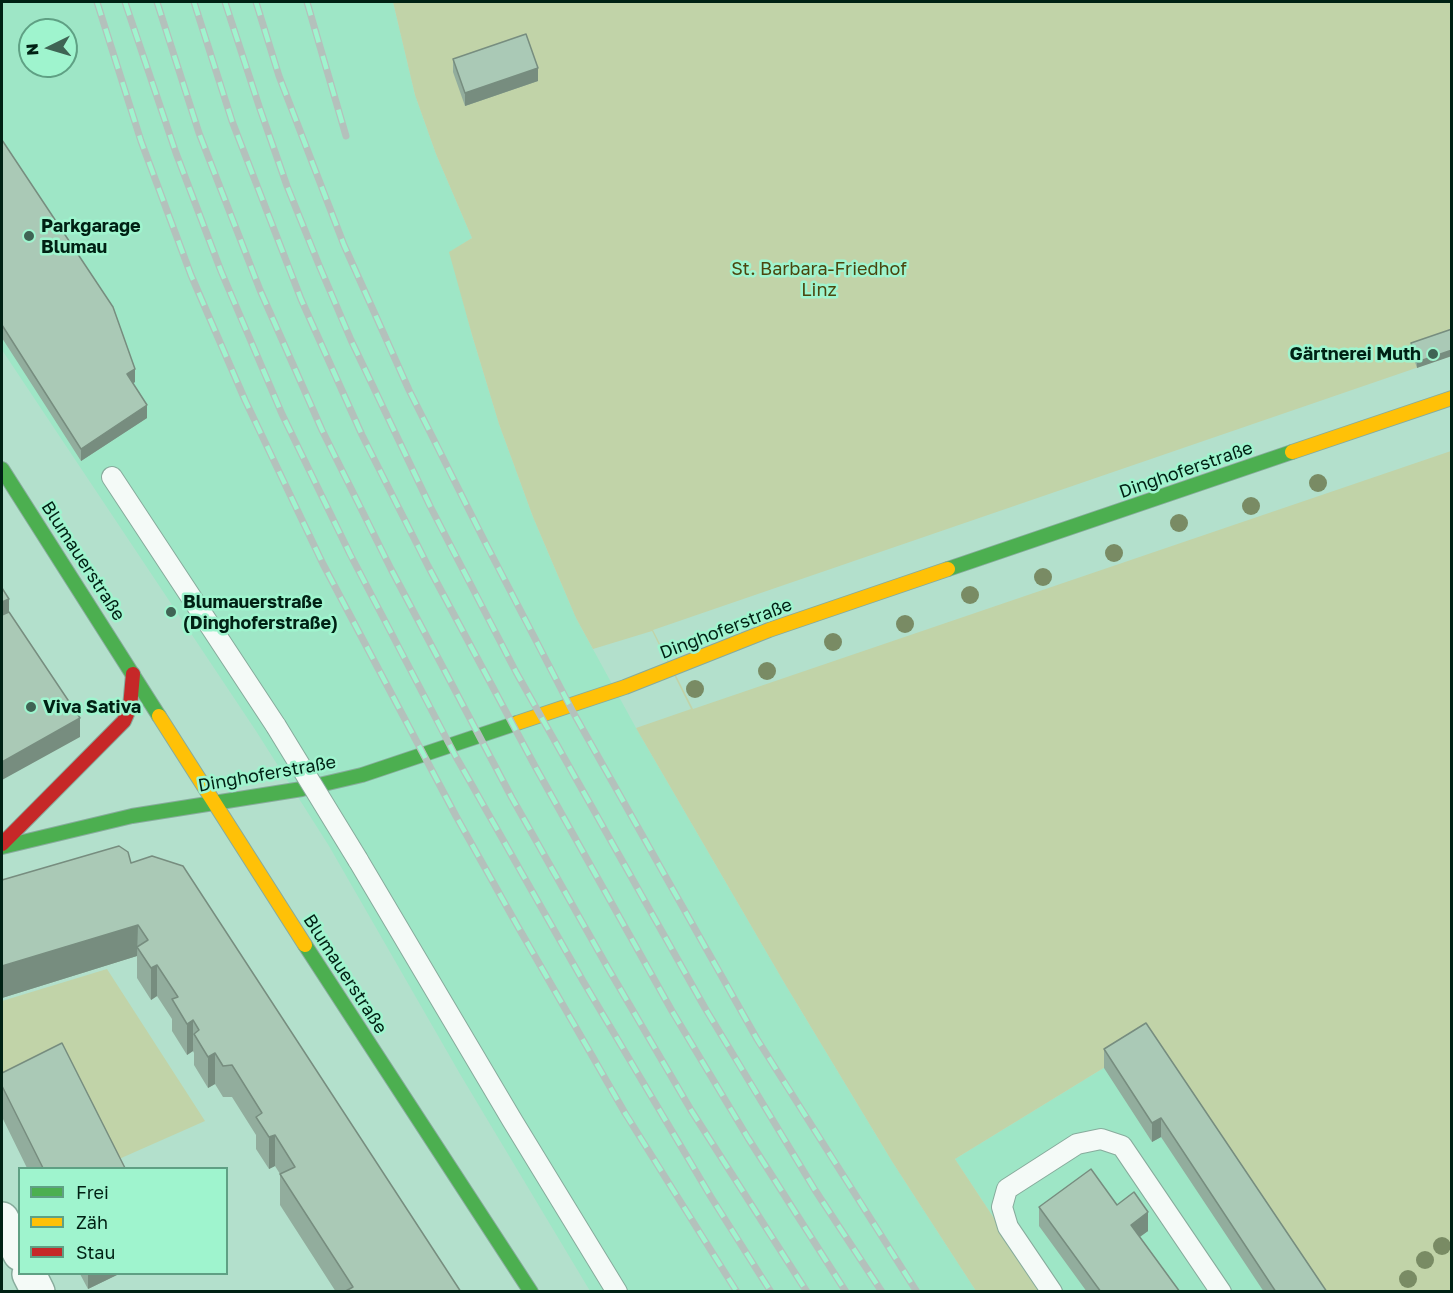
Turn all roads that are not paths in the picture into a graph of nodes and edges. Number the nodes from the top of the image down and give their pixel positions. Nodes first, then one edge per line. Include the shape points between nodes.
1 (1452, 398) edge
2 (2, 469) edge
3 (112, 477) dead end
4 (133, 674) junction
5 (214, 802) junction
6 (2, 846) edge
7 (2, 1219) edge
8 (18, 1250) edge
9 (30, 1275) edge
10 (38, 1292) edge
11 (531, 1292) edge
12 (617, 1292) edge
13 (1052, 1292) edge
14 (1221, 1292) edge

1 - 5 main road, Dinghoferstraße via 781,627 626,687 362,775 302,789
2 - 4 main road, Blumauerstraße
3 - 12 lane, bridge via 276,726
4 - 5 main road, Blumauerstraße
4 - 6 main road via 130,707 124,721
5 - 6 main road, Dinghoferstraße
5 - 11 main road, Blumauerstraße
7 - 8 street
9 - 10 street
13 - 14 lane via 1008,1227 1002,1207 1007,1189 1077,1144 1101,1139 1122,1146

